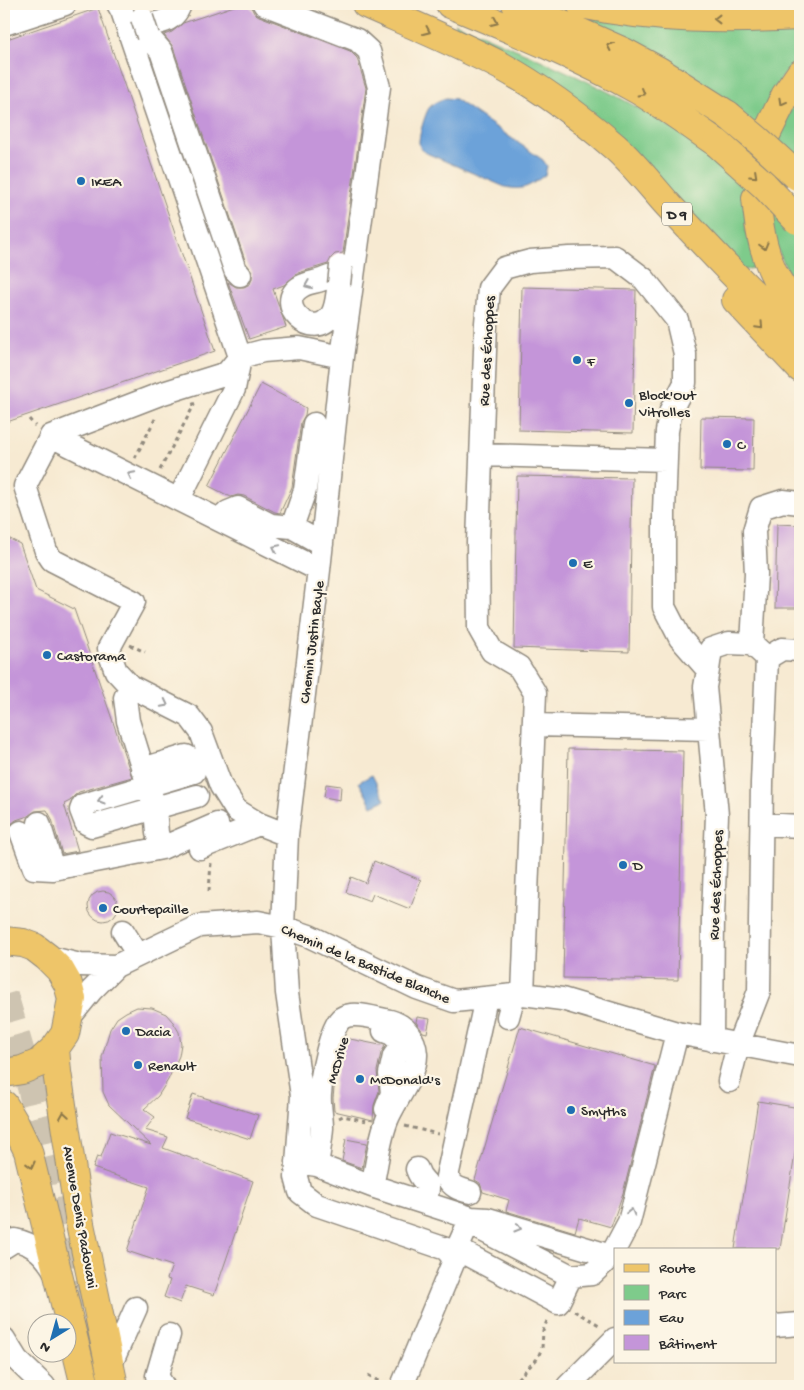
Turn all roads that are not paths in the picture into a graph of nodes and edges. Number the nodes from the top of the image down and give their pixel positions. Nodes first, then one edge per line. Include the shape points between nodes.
1 (12, 4) edge
2 (64, 4) edge
3 (118, 4) edge
4 (180, 4) edge
5 (360, 4) edge
6 (366, 4) edge
7 (450, 4) edge
8 (516, 4) edge
9 (581, 4) edge
10 (4, 7) edge
11 (263, 9) edge
12 (800, 16) edge
13 (402, 20) junction
14 (4, 24) edge
15 (144, 27) edge
16 (800, 74) edge
17 (549, 96) junction
18 (767, 133) dead end
19 (799, 178) edge
20 (756, 198) dead end
21 (799, 222) edge
22 (240, 275) dead end
23 (344, 276) junction
24 (800, 310) edge
25 (800, 338) edge
26 (240, 357) junction
27 (342, 357) junction
28 (800, 368) edge
29 (314, 424) dead end
30 (51, 436) junction
31 (481, 455) junction
32 (666, 460) junction
33 (179, 499) junction
34 (800, 503) edge
35 (220, 520) junction
36 (292, 527) junction
37 (322, 544) junction
38 (319, 570) junction
39 (800, 650) edge
40 (760, 651) junction
41 (708, 670) junction
42 (130, 686) junction
43 (534, 724) junction
44 (709, 730) junction
45 (145, 778) junction
46 (197, 796) dead end
47 (155, 808) junction
48 (259, 824) junction
49 (762, 824) junction
50 (800, 826) edge
51 (30, 827) dead end
52 (287, 834) junction
53 (162, 848) junction
54 (4, 918) edge
55 (283, 927) junction
56 (123, 931) dead end
57 (13, 942) edge
58 (138, 956) junction
59 (47, 957) junction
60 (116, 966) junction
61 (518, 995) junction
62 (486, 998) junction
63 (508, 1017) dead end
64 (69, 1018) junction
65 (677, 1033) junction
66 (712, 1040) junction
67 (738, 1045) junction
68 (47, 1055) junction
69 (800, 1056) edge
70 (325, 1065) junction
71 (4, 1073) edge
72 (300, 1080) junction
73 (729, 1081) dead end
74 (4, 1105) edge
75 (386, 1122) junction
76 (322, 1126) junction
77 (304, 1157) junction
78 (418, 1168) dead end
79 (372, 1186) junction
80 (470, 1192) dead end
81 (425, 1203) junction
82 (471, 1218) junction
83 (4, 1247) edge
84 (615, 1248) edge
85 (614, 1250) edge
86 (454, 1253) junction
87 (611, 1256) junction
88 (571, 1276) junction
89 (59, 1278) junction
90 (136, 1308) dead end
91 (800, 1324) edge
92 (776, 1326) edge
93 (88, 1333) tunnel mouth
94 (610, 1334) edge
95 (169, 1335) dead end
96 (4, 1339) edge
97 (106, 1381) edge
98 (44, 1386) edge
99 (85, 1386) edge
100 (163, 1386) edge
101 (402, 1386) edge
102 (568, 1386) edge

1 - 10 street
2 - 14 street
3 - 15 street
4 - 15 street via 169,19
5 - 13 main road
6 - 13 main road, D 9
7 -> 21 main road, bridge via 502,25 662,104 764,184
19 -> 8 main road, bridge via 728,115 659,71
12 -> 9 main road via 717,20 674,18
23 -> 11 street via 368,86 352,52
11 - 23 street via 357,40 369,51 379,87
13 -> 17 main road, D 9 via 500,66
15 - 22 street via 235,270
15 - 26 street
16 -> 18 main road
17 - 25 main road, D 9 via 616,148 747,288
17 -> 28 main road via 625,172
20 -> 24 main road via 762,241 769,263 782,288
23 - 27 street, Chemin Justin Bayle
26 - 27 street via 299,348
26 - 30 street via 227,372
26 - 33 street via 234,389
27 - 37 street, Chemin Justin Bayle
29 - 36 street via 305,490
33 -> 30 street
30 - 42 street via 25,486 46,551 52,560 134,602 110,648 116,671
31 - 32 street
31 - 32 street, Rue des Échoppes via 490,288 504,268 530,261 615,257 644,279 677,320 685,354 685,383 671,410
31 - 43 street, Rue des Échoppes via 479,628 492,651 518,667 535,693
32 - 41 street, Rue des Échoppes via 664,607 680,638
33 - 35 street
34 - 40 street via 783,501 761,508 754,531
35 - 36 street via 238,508 271,524
38 -> 35 street
36 - 37 street
37 - 38 street, Chemin Justin Bayle
38 - 52 street, Chemin Justin Bayle
39 - 40 street
40 - 41 street via 729,642 711,649
40 - 49 street
41 - 44 street, Rue des Échoppes via 705,687
42 - 45 street via 125,698 128,721
42 -> 48 street via 189,716 201,732 221,786 236,810
43 - 44 street
43 - 61 street, Rue des Échoppes
44 - 66 street, Rue des Échoppes via 717,814
45 - 47 street
45 -> 47 street via 83,804 81,810 86,823 92,826
46 - 47 street
47 - 53 street
48 - 52 street
48 - 53 street
49 - 50 street
49 - 67 street via 759,991
51 - 53 street via 34,868 53,869
52 - 55 street, Chemin Justin Bayle
54 - 57 main road
55 - 58 street, Chemin de la Bastide Blanche via 258,922 199,926
55 - 62 street, Chemin de la Bastide Blanche via 309,936 417,988 454,1001
55 - 72 street, Chemin Justin Bayle via 287,992
56 - 58 street
57 - 59 main road via 34,947
58 - 60 street, Chemin de la Bastide Blanche
59 - 60 street via 80,965
59 - 64 main road via 68,984 72,1000
60 - 64 street
61 - 62 street, Chemin de la Bastide Blanche
61 - 63 street, Rue des Échoppes
61 - 65 street, Chemin de la Bastide Blanche via 562,999
62 - 80 street via 447,1177 455,1188
64 - 68 main road via 65,1034
65 - 66 street, Chemin de la Bastide Blanche
84 -> 65 street via 629,1222
66 - 67 street, Chemin de la Bastide Blanche
67 - 69 street, Chemin de la Bastide Blanche
67 - 73 street
68 - 71 main road, bridge via 22,1070
97 -> 68 main road, Avenue Denis Padovani via 57,1072
70 - 72 street via 318,1073
70 - 75 street via 331,1037 341,1019 350,1015 360,1016 401,1025 414,1043 416,1055 414,1067
70 - 76 street via 320,1093
72 - 77 street, Chemin Justin Bayle
74 -> 89 main road via 28,1151
75 - 76 street, McDrive via 385,1112 392,1093 390,1074 394,1056 403,1044 392,1034 353,1027 341,1037
75 - 79 street
76 - 77 street
77 - 79 street
77 - 86 street, Chemin Justin Bayle via 296,1184 307,1199
78 - 81 street via 420,1176 428,1183
79 - 81 street
81 - 82 street
82 - 86 street
82 -> 87 street via 488,1219
82 - 88 street via 482,1230
83 - 89 street via 15,1240 36,1248 47,1258
87 -> 85 street
86 - 88 street, Chemin Justin Bayle via 558,1303
86 - 101 street
87 - 88 street via 592,1274
89 - 99 main road
90 - 97 street
91 - 92 street
93 - 97 main road
94 - 102 street
95 - 100 street via 157,1376
96 - 98 street via 18,1360

